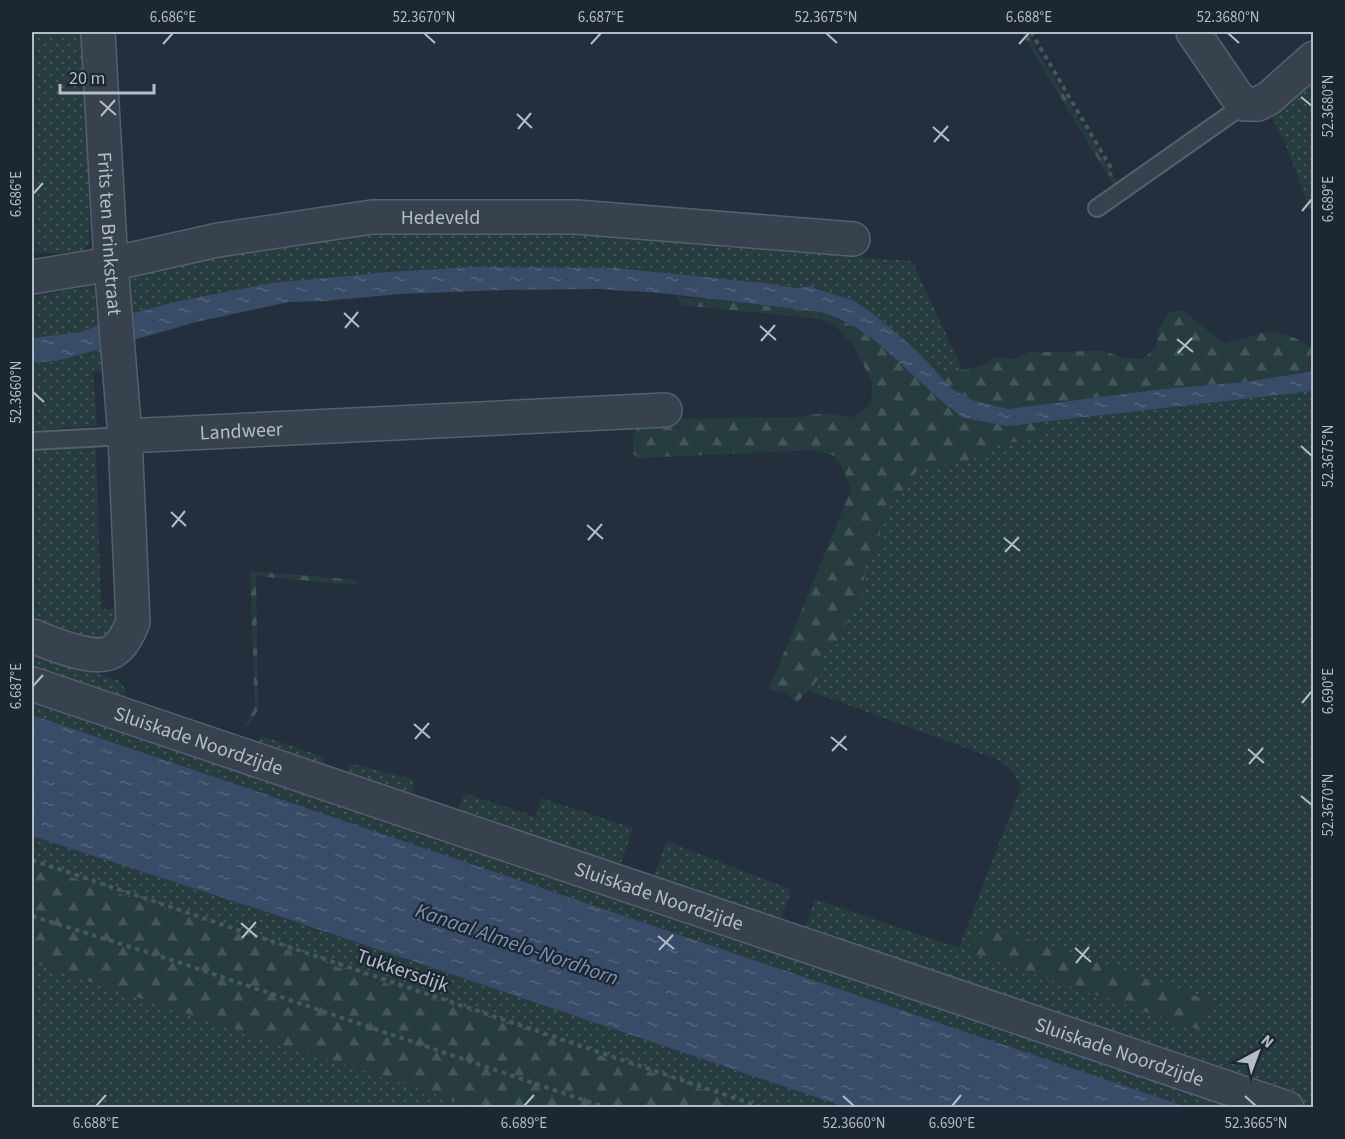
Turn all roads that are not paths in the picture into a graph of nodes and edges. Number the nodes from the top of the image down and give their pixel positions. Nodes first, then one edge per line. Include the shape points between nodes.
1 (98, 32) edge
2 (1193, 32) edge
3 (1314, 58) edge
4 (1251, 104) junction
5 (1097, 208) dead end
6 (853, 239) dead end
7 (111, 264) junction
8 (32, 278) edge
9 (665, 410) dead end
10 (124, 436) junction
11 (32, 441) edge
12 (32, 636) edge
13 (32, 684) edge
14 (1287, 1107) edge

1 - 7 street, Frits ten Brinkstraat
2 - 4 street via 1236,95
3 - 4 street via 1269,98
4 - 5 lane
6 - 7 street, Hedeveld via 576,217 372,217 218,240
7 - 8 street, Hedeveld
7 - 10 street, Frits ten Brinkstraat
9 - 10 street, Landweer
10 - 11 lane
10 - 12 street via 133,622 126,638 115,651 101,655 81,653
13 - 14 street, Sluiskade Noordzijde

